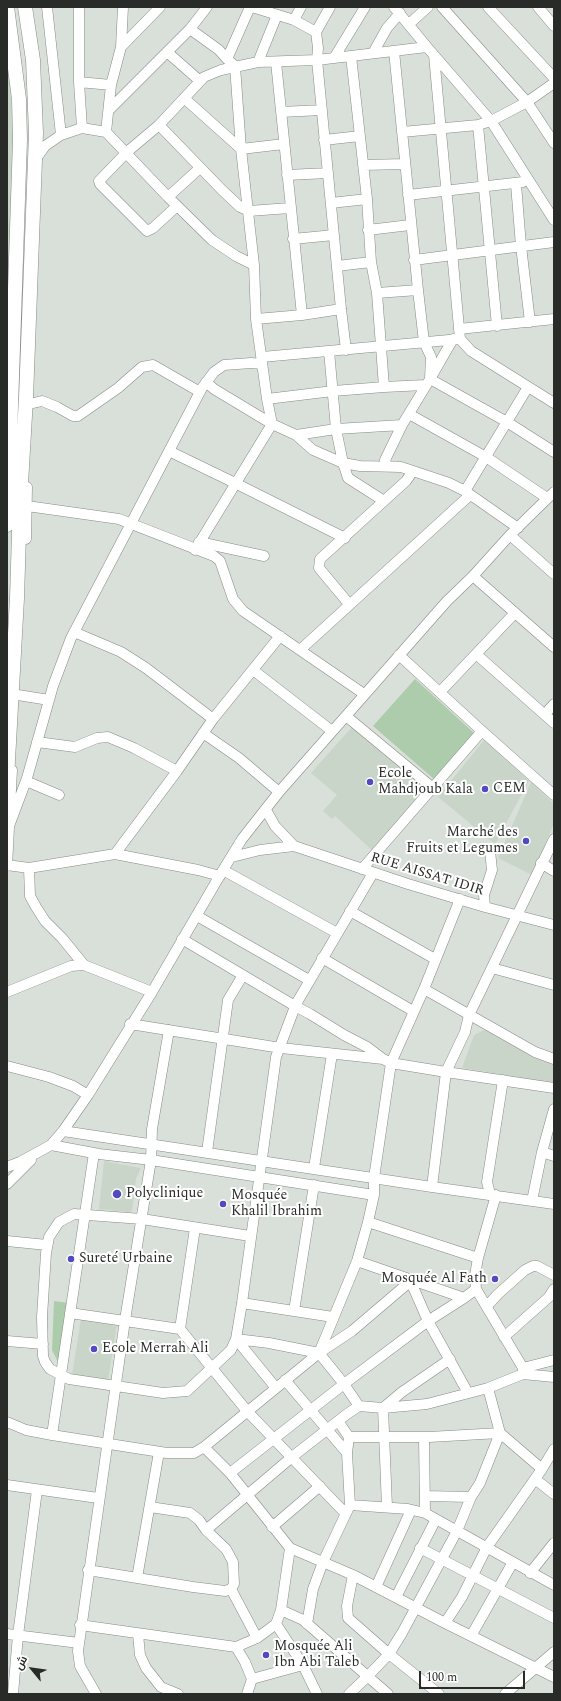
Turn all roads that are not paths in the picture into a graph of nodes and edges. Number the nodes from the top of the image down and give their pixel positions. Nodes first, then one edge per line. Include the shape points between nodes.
1 (7, 7) edge
2 (25, 7) edge
3 (47, 7) edge
4 (79, 7) edge
5 (124, 7) edge
6 (160, 7) edge
7 (207, 7) edge
8 (251, 7) edge
9 (301, 7) edge
10 (330, 7) edge
11 (365, 7) edge
12 (428, 7) edge
13 (442, 7) edge
14 (488, 7) edge
15 (540, 8) edge
16 (397, 10) edge
17 (277, 15) junction
18 (294, 20) junction
19 (409, 24) junction
20 (554, 26) edge
21 (190, 29) junction
22 (316, 32) junction
23 (121, 46) junction
24 (431, 51) junction
25 (167, 52) junction
26 (394, 52) junction
27 (373, 53) junction
28 (351, 56) junction
29 (334, 58) junction
30 (317, 60) junction
31 (258, 62) junction
32 (276, 62) junction
33 (231, 63) junction
34 (554, 78) edge
35 (200, 81) junction
36 (79, 82) junction
37 (554, 83) edge
38 (112, 85) junction
39 (184, 98) junction
40 (527, 102) junction
41 (109, 110) junction
42 (322, 110) junction
43 (281, 112) junction
44 (491, 121) junction
45 (159, 125) junction
46 (478, 125) junction
47 (82, 128) junction
48 (441, 129) junction
49 (106, 132) junction
50 (402, 132) junction
51 (36, 133) junction
52 (360, 136) junction
53 (58, 137) junction
54 (324, 140) junction
55 (554, 143) edge
56 (284, 144) junction
57 (241, 149) junction
58 (126, 152) junction
59 (35, 161) junction
60 (405, 164) junction
61 (363, 165) junction
62 (200, 168) junction
63 (328, 173) junction
64 (287, 175) junction
65 (529, 180) junction
66 (516, 184) junction
67 (484, 186) junction
68 (447, 191) junction
69 (408, 195) junction
70 (168, 197) junction
71 (367, 198) junction
72 (331, 203) junction
73 (177, 206) junction
74 (290, 208) junction
75 (249, 211) junction
76 (554, 220) edge
77 (410, 225) junction
78 (368, 230) junction
79 (334, 235) junction
80 (293, 239) junction
81 (554, 242) edge
82 (521, 246) junction
83 (490, 250) junction
84 (452, 254) junction
85 (414, 260) junction
86 (371, 262) junction
87 (254, 265) junction
88 (337, 266) junction
89 (418, 290) junction
90 (377, 293) junction
91 (341, 309) junction
92 (302, 315) junction
93 (256, 319) junction
94 (554, 319) edge
95 (530, 322) junction
96 (497, 326) junction
97 (458, 336) junction
98 (424, 342) junction
99 (381, 345) junction
100 (346, 350) junction
101 (329, 351) junction
102 (262, 361) junction
103 (206, 382) junction
104 (428, 382) junction
105 (384, 386) junction
106 (528, 387) junction
107 (333, 391) junction
108 (200, 392) junction
109 (267, 399) junction
110 (27, 401) junction
111 (554, 403) edge
112 (409, 414) junction
113 (507, 422) junction
114 (272, 424) junction
115 (402, 425) junction
116 (336, 429) junction
117 (296, 435) junction
118 (169, 451) junction
119 (554, 452) edge
120 (486, 457) junction
121 (343, 463) junction
122 (387, 466) junction
123 (413, 471) junction
124 (8, 475) edge
125 (237, 484) junction
126 (468, 493) junction
127 (551, 495) edge
128 (384, 501) junction
129 (27, 506) junction
130 (131, 523) junction
131 (7, 524) edge
132 (518, 528) junction
133 (510, 535) junction
134 (345, 538) junction
135 (197, 546) junction
136 (264, 556) dead end
137 (554, 574) edge
138 (473, 576) junction
139 (349, 604) junction
140 (514, 612) junction
141 (74, 632) junction
142 (280, 636) junction
143 (554, 647) edge
144 (300, 650) junction
145 (476, 654) junction
146 (399, 655) junction
147 (253, 670) junction
148 (440, 692) junction
149 (364, 694) junction
150 (18, 695) junction
151 (49, 700) junction
152 (554, 704) edge
153 (545, 714) junction
154 (346, 716) junction
155 (213, 719) junction
156 (554, 723) edge
157 (332, 731) junction
158 (482, 732) junction
159 (203, 733) junction
160 (37, 742) junction
161 (177, 771) junction
162 (7, 778) edge
163 (26, 781) junction
164 (433, 788) junction
165 (279, 792) junction
166 (554, 794) edge
167 (59, 795) dead end
168 (266, 810) junction
169 (9, 826) junction
170 (554, 839) edge
171 (294, 846) junction
172 (490, 851) dead end
173 (115, 854) junction
174 (232, 857) junction
175 (541, 863) junction
176 (7, 866) edge
177 (29, 868) junction
178 (362, 869) junction
179 (554, 871) edge
180 (221, 873) junction
181 (373, 873) junction
182 (460, 899) junction
183 (485, 908) junction
184 (350, 911) junction
185 (518, 915) junction
186 (197, 916) junction
187 (554, 925) edge
188 (337, 932) junction
189 (182, 939) junction
190 (322, 958) junction
191 (435, 959) junction
192 (84, 965) junction
193 (492, 968) junction
194 (243, 975) junction
195 (309, 980) junction
196 (554, 985) edge
197 (424, 989) junction
198 (7, 992) edge
199 (152, 992) junction
200 (295, 1006) junction
201 (413, 1011) junction
202 (470, 1015) junction
203 (130, 1024) junction
204 (169, 1030) junction
205 (223, 1039) junction
206 (280, 1048) junction
207 (332, 1054) junction
208 (554, 1059) edge
209 (387, 1061) junction
210 (7, 1066) edge
211 (446, 1072) junction
212 (503, 1080) junction
213 (554, 1088) edge
214 (88, 1094) junction
215 (554, 1109) edge
216 (63, 1130) junction
217 (133, 1140) junction
218 (151, 1143) junction
219 (50, 1145) junction
220 (40, 1152) junction
221 (207, 1152) junction
222 (542, 1152) junction
223 (94, 1153) junction
224 (554, 1156) edge
225 (131, 1158) junction
226 (151, 1160) junction
227 (264, 1161) junction
228 (7, 1167) edge
229 (314, 1168) junction
230 (262, 1177) junction
231 (374, 1178) junction
232 (7, 1184) edge
233 (314, 1185) junction
234 (432, 1187) junction
235 (374, 1194) junction
236 (493, 1195) junction
237 (532, 1200) junction
238 (554, 1204) edge
239 (85, 1215) junction
240 (142, 1220) junction
241 (368, 1222) junction
242 (196, 1228) junction
243 (250, 1236) junction
244 (7, 1241) edge
245 (47, 1245) junction
246 (478, 1258) junction
247 (357, 1261) junction
248 (554, 1275) edge
249 (410, 1280) junction
250 (476, 1289) junction
251 (554, 1289) edge
252 (464, 1298) junction
253 (242, 1303) junction
254 (487, 1306) junction
255 (294, 1311) junction
256 (70, 1312) junction
257 (333, 1317) junction
258 (125, 1320) junction
259 (428, 1321) junction
260 (180, 1329) junction
261 (504, 1337) junction
262 (236, 1340) junction
263 (7, 1341) edge
264 (43, 1344) junction
265 (319, 1353) junction
266 (450, 1359) junction
267 (554, 1360) edge
268 (212, 1367) junction
269 (523, 1371) junction
270 (61, 1375) junction
271 (554, 1377) edge
272 (285, 1380) junction
273 (344, 1384) junction
274 (116, 1386) junction
275 (276, 1388) junction
276 (488, 1388) junction
277 (468, 1393) junction
278 (359, 1406) junction
279 (383, 1408) junction
280 (247, 1411) junction
281 (311, 1411) junction
282 (338, 1421) junction
283 (7, 1422) edge
284 (327, 1430) junction
285 (500, 1433) junction
286 (52, 1435) junction
287 (349, 1436) junction
288 (384, 1437) junction
289 (424, 1437) junction
290 (274, 1440) junction
291 (108, 1444) junction
292 (204, 1447) junction
293 (554, 1449) edge
294 (159, 1452) junction
295 (347, 1453) junction
296 (292, 1457) junction
297 (542, 1469) junction
298 (230, 1473) junction
299 (535, 1479) junction
300 (7, 1485) edge
301 (320, 1486) junction
302 (37, 1490) junction
303 (554, 1494) edge
304 (246, 1495) junction
305 (425, 1496) junction
306 (471, 1497) junction
307 (98, 1498) junction
308 (150, 1507) junction
309 (387, 1507) junction
310 (348, 1509) junction
311 (412, 1510) junction
312 (425, 1513) junction
313 (436, 1519) junction
314 (272, 1527) junction
315 (206, 1530) junction
316 (457, 1531) junction
317 (554, 1543) edge
318 (290, 1548) junction
319 (420, 1548) junction
320 (487, 1548) junction
321 (442, 1559) junction
322 (322, 1562) junction
323 (513, 1562) junction
324 (88, 1570) junction
325 (530, 1573) junction
326 (353, 1575) junction
327 (473, 1576) junction
328 (137, 1578) junction
329 (554, 1585) edge
330 (376, 1587) junction
331 (231, 1590) junction
332 (498, 1590) junction
333 (396, 1597) junction
334 (416, 1608) junction
335 (281, 1610) junction
336 (554, 1618) edge
337 (445, 1623) junction
338 (276, 1624) junction
339 (307, 1624) junction
340 (80, 1625) junction
341 (7, 1634) edge
342 (138, 1634) junction
343 (18, 1635) junction
344 (471, 1636) junction
345 (257, 1638) junction
346 (78, 1643) junction
347 (236, 1648) junction
348 (554, 1652) edge
349 (389, 1654) junction
350 (303, 1665) junction
351 (535, 1668) junction
352 (367, 1677) junction
353 (554, 1678) edge
354 (252, 1679) junction
355 (512, 1692) edge
356 (13, 1694) edge
357 (96, 1694) edge
358 (178, 1694) edge
359 (247, 1694) edge
360 (316, 1694) edge
361 (349, 1694) edge
362 (388, 1694) edge
363 (439, 1694) edge

1 - 124 highway via 19,99 20,140
2 - 51 highway via 33,60
3 - 53 street
4 - 36 street
5 - 23 street
6 - 23 street
7 - 21 street
8 - 17 street
8 - 33 street
9 - 18 street
10 - 22 street
11 - 29 street
12 - 19 street
13 - 40 street
14 - 34 street
15 - 20 street
16 - 19 street
16 - 27 street
17 - 18 street
17 - 31 street
18 - 22 street
19 - 24 street
21 - 25 street
21 - 33 street via 219,50
22 - 30 street
23 - 38 street
24 - 26 street
24 - 44 street
24 - 48 street
25 - 35 street
25 - 41 street
26 - 27 street
26 - 50 street
27 - 28 street
28 - 29 street
28 - 52 street
29 - 30 street
30 - 32 street
30 - 42 street
31 - 32 street
31 - 33 street
32 - 43 street
33 - 35 street
33 - 57 street
35 - 39 street
36 - 38 street
36 - 47 street
37 - 40 street
38 - 41 street
39 - 45 street
39 - 57 street
40 - 44 street
40 - 55 street
41 - 49 street
42 - 43 street
42 - 54 street
43 - 56 street
44 - 46 street
44 - 65 street
45 - 58 street
45 - 62 street
46 - 48 street
46 - 67 street
47 - 49 street
47 - 53 street
48 - 50 street
48 - 68 street
49 - 58 street
50 - 60 street
51 - 53 street
51 - 59 highway
52 - 54 street
52 - 61 street
53 - 59 street via 41,150
54 - 63 street
56 - 57 street
56 - 64 street
57 - 75 street
58 - 70 street
58 - 73 street via 102,177 100,184 147,231
59 - 110 highway
60 - 61 street
60 - 69 street
61 - 71 street
62 - 70 street
62 - 75 street via 234,203
63 - 64 street
63 - 72 street
64 - 74 street
65 - 66 street
65 - 76 street
66 - 67 street
66 - 82 street
67 - 68 street
67 - 83 street
68 - 69 street
68 - 84 street
69 - 77 street
70 - 73 street
71 - 72 street
71 - 78 street
72 - 79 street
73 - 87 street via 212,240
74 - 75 street
74 - 80 street
75 - 87 street
77 - 78 street
77 - 85 street
78 - 86 street
79 - 80 street
79 - 88 street
80 - 92 street
81 - 82 street
82 - 83 street
82 - 95 street
83 - 84 street
83 - 96 street
84 - 85 street
84 - 97 street
85 - 89 street
86 - 88 street
86 - 90 street
87 - 93 street
88 - 91 street
89 - 90 street
89 - 98 street
90 - 99 street
91 - 92 street
91 - 100 street
92 - 93 street
93 - 102 street
94 - 95 street
95 - 96 street
96 - 97 street
97 - 98 street
97 - 104 street
97 - 106 street via 467,348
98 - 99 street
98 - 104 street via 431,357
99 - 100 street
99 - 105 street
100 - 101 street
101 - 102 street
101 - 107 street
102 - 103 street via 224,365
102 - 109 street
103 - 108 street
103 - 114 street
104 - 105 street
104 - 112 street
104 - 113 street
105 - 107 street
106 - 111 street
106 - 113 street
107 - 109 street
107 - 116 street
108 - 110 street via 153,365 137,371 78,416 42,401
108 - 118 street
109 - 114 street
110 - 129 street
110 - 162 highway
112 - 115 street
112 - 120 street
113 - 119 street
113 - 120 street
114 - 117 street
114 - 125 street
115 - 116 street
115 - 122 street via 385,460
116 - 117 street
116 - 121 street
117 - 121 street via 313,450
118 - 125 street
118 - 130 street
120 - 126 street
120 - 127 street
121 - 122 street
121 - 128 street via 348,478
122 - 123 street
123 - 126 street via 449,483
123 - 128 street
124 - 131 highway
125 - 134 street
125 - 135 street
126 - 132 street
126 - 139 street
127 - 132 street
128 - 134 street
129 - 130 street via 119,519
129 - 150 street
130 - 135 street
130 - 141 street
132 - 133 street
133 - 137 street
133 - 138 street
134 - 139 street via 320,559 320,568
135 - 136 street
135 - 142 street via 218,558 238,606
138 - 140 street
138 - 146 street
139 - 144 street
140 - 143 street
140 - 145 street
141 - 151 street
141 - 155 street via 121,652
142 - 144 street
142 - 147 street
144 - 149 street
145 - 148 street
145 - 153 street
146 - 148 street
146 - 149 street
147 - 155 street
147 - 157 street
148 - 158 street
149 - 154 street
150 - 151 street
150 - 169 street
151 - 160 street
152 - 153 street
153 - 156 street
154 - 157 street
154 - 164 street
155 - 159 street
157 - 165 street
158 - 164 street
158 - 166 street
159 - 161 street
159 - 165 street via 239,758
160 - 161 street via 75,747 97,738 108,737
160 - 163 street
161 - 173 street
163 - 167 street
163 - 169 street
164 - 178 street
165 - 168 street
168 - 171 street via 275,826
168 - 174 street via 242,839
169 - 176 street
170 - 175 street
171 - 174 street via 260,850
171 - 178 street, RUE AISSAT IDIR
172 - 183 street via 492,870 484,895
173 - 177 street
173 - 180 street
174 - 180 street
175 - 179 street
175 - 185 street
176 - 177 street
177 - 192 street via 30,896 36,907
178 - 181 street, RUE AISSAT IDIR
180 - 186 street
180 - 188 street
181 - 182 street, RUE AISSAT IDIR
181 - 184 street
182 - 183 street, RUE AISSAT IDIR
182 - 191 street
183 - 185 street, RUE AISSAT IDIR
184 - 188 street
184 - 191 street
185 - 187 street, RUE AISSAT IDIR
185 - 193 street
186 - 189 street
186 - 195 street
188 - 190 street
189 - 194 street
189 - 199 street
190 - 195 street
190 - 201 street
191 - 197 street
192 - 198 street via 71,966
192 - 199 street
193 - 196 street
193 - 202 street
194 - 200 street
194 - 205 street via 228,1000
195 - 200 street
197 - 201 street
197 - 202 street
199 - 203 street
200 - 206 street
200 - 209 street
201 - 209 street
202 - 208 street via 535,1052
202 - 211 street
203 - 204 street
203 - 214 street
204 - 205 street
204 - 218 street
205 - 206 street
205 - 221 street
206 - 207 street
206 - 227 street via 276,1057
207 - 209 street
207 - 229 street
209 - 211 street
209 - 231 street
210 - 214 street via 49,1077
211 - 212 street
211 - 234 street
212 - 213 street
212 - 236 street via 487,1182
214 - 216 street
215 - 222 street
216 - 217 street
216 - 219 street
217 - 218 street
217 - 225 street
218 - 221 street
218 - 226 street
219 - 220 street
219 - 223 street
220 - 228 street
220 - 232 street
221 - 227 street
222 - 224 street
222 - 237 street
223 - 225 street
223 - 239 street
225 - 226 street
226 - 230 street
226 - 240 street
227 - 229 street
227 - 230 street
229 - 231 street
230 - 233 street
230 - 243 street
231 - 234 street
231 - 235 street
233 - 235 street
233 - 255 street
234 - 236 street
235 - 241 street
236 - 237 street
236 - 246 street
237 - 238 street
239 - 240 street
239 - 245 street via 74,1214 59,1222
239 - 256 street
240 - 242 street
240 - 258 street
241 - 246 street
241 - 247 street
242 - 243 street
242 - 260 street
243 - 253 street
244 - 245 street
245 - 264 street via 42,1317
246 - 250 street
247 - 249 street
247 - 257 street
248 - 254 street via 537,1266 529,1268
249 - 252 street
249 - 259 street
249 - 265 street via 352,1331
250 - 252 street
250 - 254 street
251 - 261 street via 549,1297
252 - 259 street
253 - 255 street
253 - 262 street
254 - 261 street
255 - 257 street
256 - 258 street
256 - 270 street
257 - 265 street
258 - 260 street
258 - 274 street
259 - 266 street
259 - 273 street
260 - 268 street
261 - 269 street
262 - 265 street
262 - 268 street via 231,1350
262 - 275 street
263 - 264 street
264 - 270 street via 45,1362 50,1369
265 - 272 street
265 - 273 street
266 - 277 street
266 - 279 street
267 - 269 street
268 - 274 street via 187,1391 163,1394
268 - 280 street
269 - 271 street
269 - 276 street
270 - 274 street via 69,1379
270 - 286 street
272 - 275 street
272 - 281 street
273 - 278 street
273 - 281 street
274 - 291 street
275 - 280 street
276 - 277 street
276 - 285 street
277 - 279 street via 427,1404
278 - 279 street
278 - 282 street
279 - 288 street
280 - 290 street
280 - 292 street
281 - 284 street
281 - 290 street
282 - 284 street
282 - 287 street
283 - 286 street via 26,1430
284 - 295 street
284 - 296 street
285 - 289 street
285 - 297 street
285 - 306 street via 480,1482
286 - 291 street
287 - 288 street
287 - 295 street
288 - 289 street
288 - 309 street
289 - 305 street
290 - 296 street
290 - 298 street
291 - 294 street
291 - 307 street
292 - 294 street via 194,1453
292 - 298 street
293 - 297 street
294 - 308 street
295 - 310 street
296 - 301 street
296 - 304 street
297 - 299 street
298 - 304 street
299 - 303 street
299 - 320 street
300 - 302 street
301 - 310 street
301 - 314 street
302 - 307 street
302 - 343 street
304 - 314 street
304 - 315 street
305 - 306 street
305 - 312 street
306 - 316 street
307 - 324 street
308 - 315 street via 190,1513
308 - 328 street
309 - 310 street
309 - 311 street
310 - 322 street
311 - 312 street
311 - 330 street
312 - 313 street
313 - 316 street
313 - 319 street
314 - 318 street
315 - 331 street via 226,1549 233,1562 234,1584
316 - 320 street
316 - 321 street
317 - 325 street
318 - 322 street
318 - 335 street
319 - 321 street
319 - 333 street
320 - 323 street
320 - 327 street
321 - 327 street
321 - 334 street
322 - 326 street
322 - 339 street via 313,1590
323 - 325 street
323 - 332 street
324 - 328 street
324 - 340 street
325 - 329 street
326 - 330 street
326 - 349 street via 347,1606 348,1618
327 - 332 street
327 - 337 street
328 - 331 street
330 - 333 street
331 - 345 street
332 - 336 street
332 - 344 street
333 - 334 street
334 - 337 street
334 - 349 street
335 - 338 street
335 - 339 street
337 - 344 street
338 - 345 street
338 - 350 street
339 - 352 street
340 - 342 street
340 - 346 street
341 - 343 street
342 - 347 street
342 - 358 street via 140,1655 146,1668 160,1687
343 - 346 street
343 - 356 street
344 - 351 street
345 - 347 street
346 - 357 street via 80,1666
347 - 354 street
348 - 351 street
349 - 352 street
349 - 363 street
350 - 354 street
350 - 360 street
351 - 353 street
351 - 355 street
352 - 361 street
352 - 362 street
354 - 359 street

